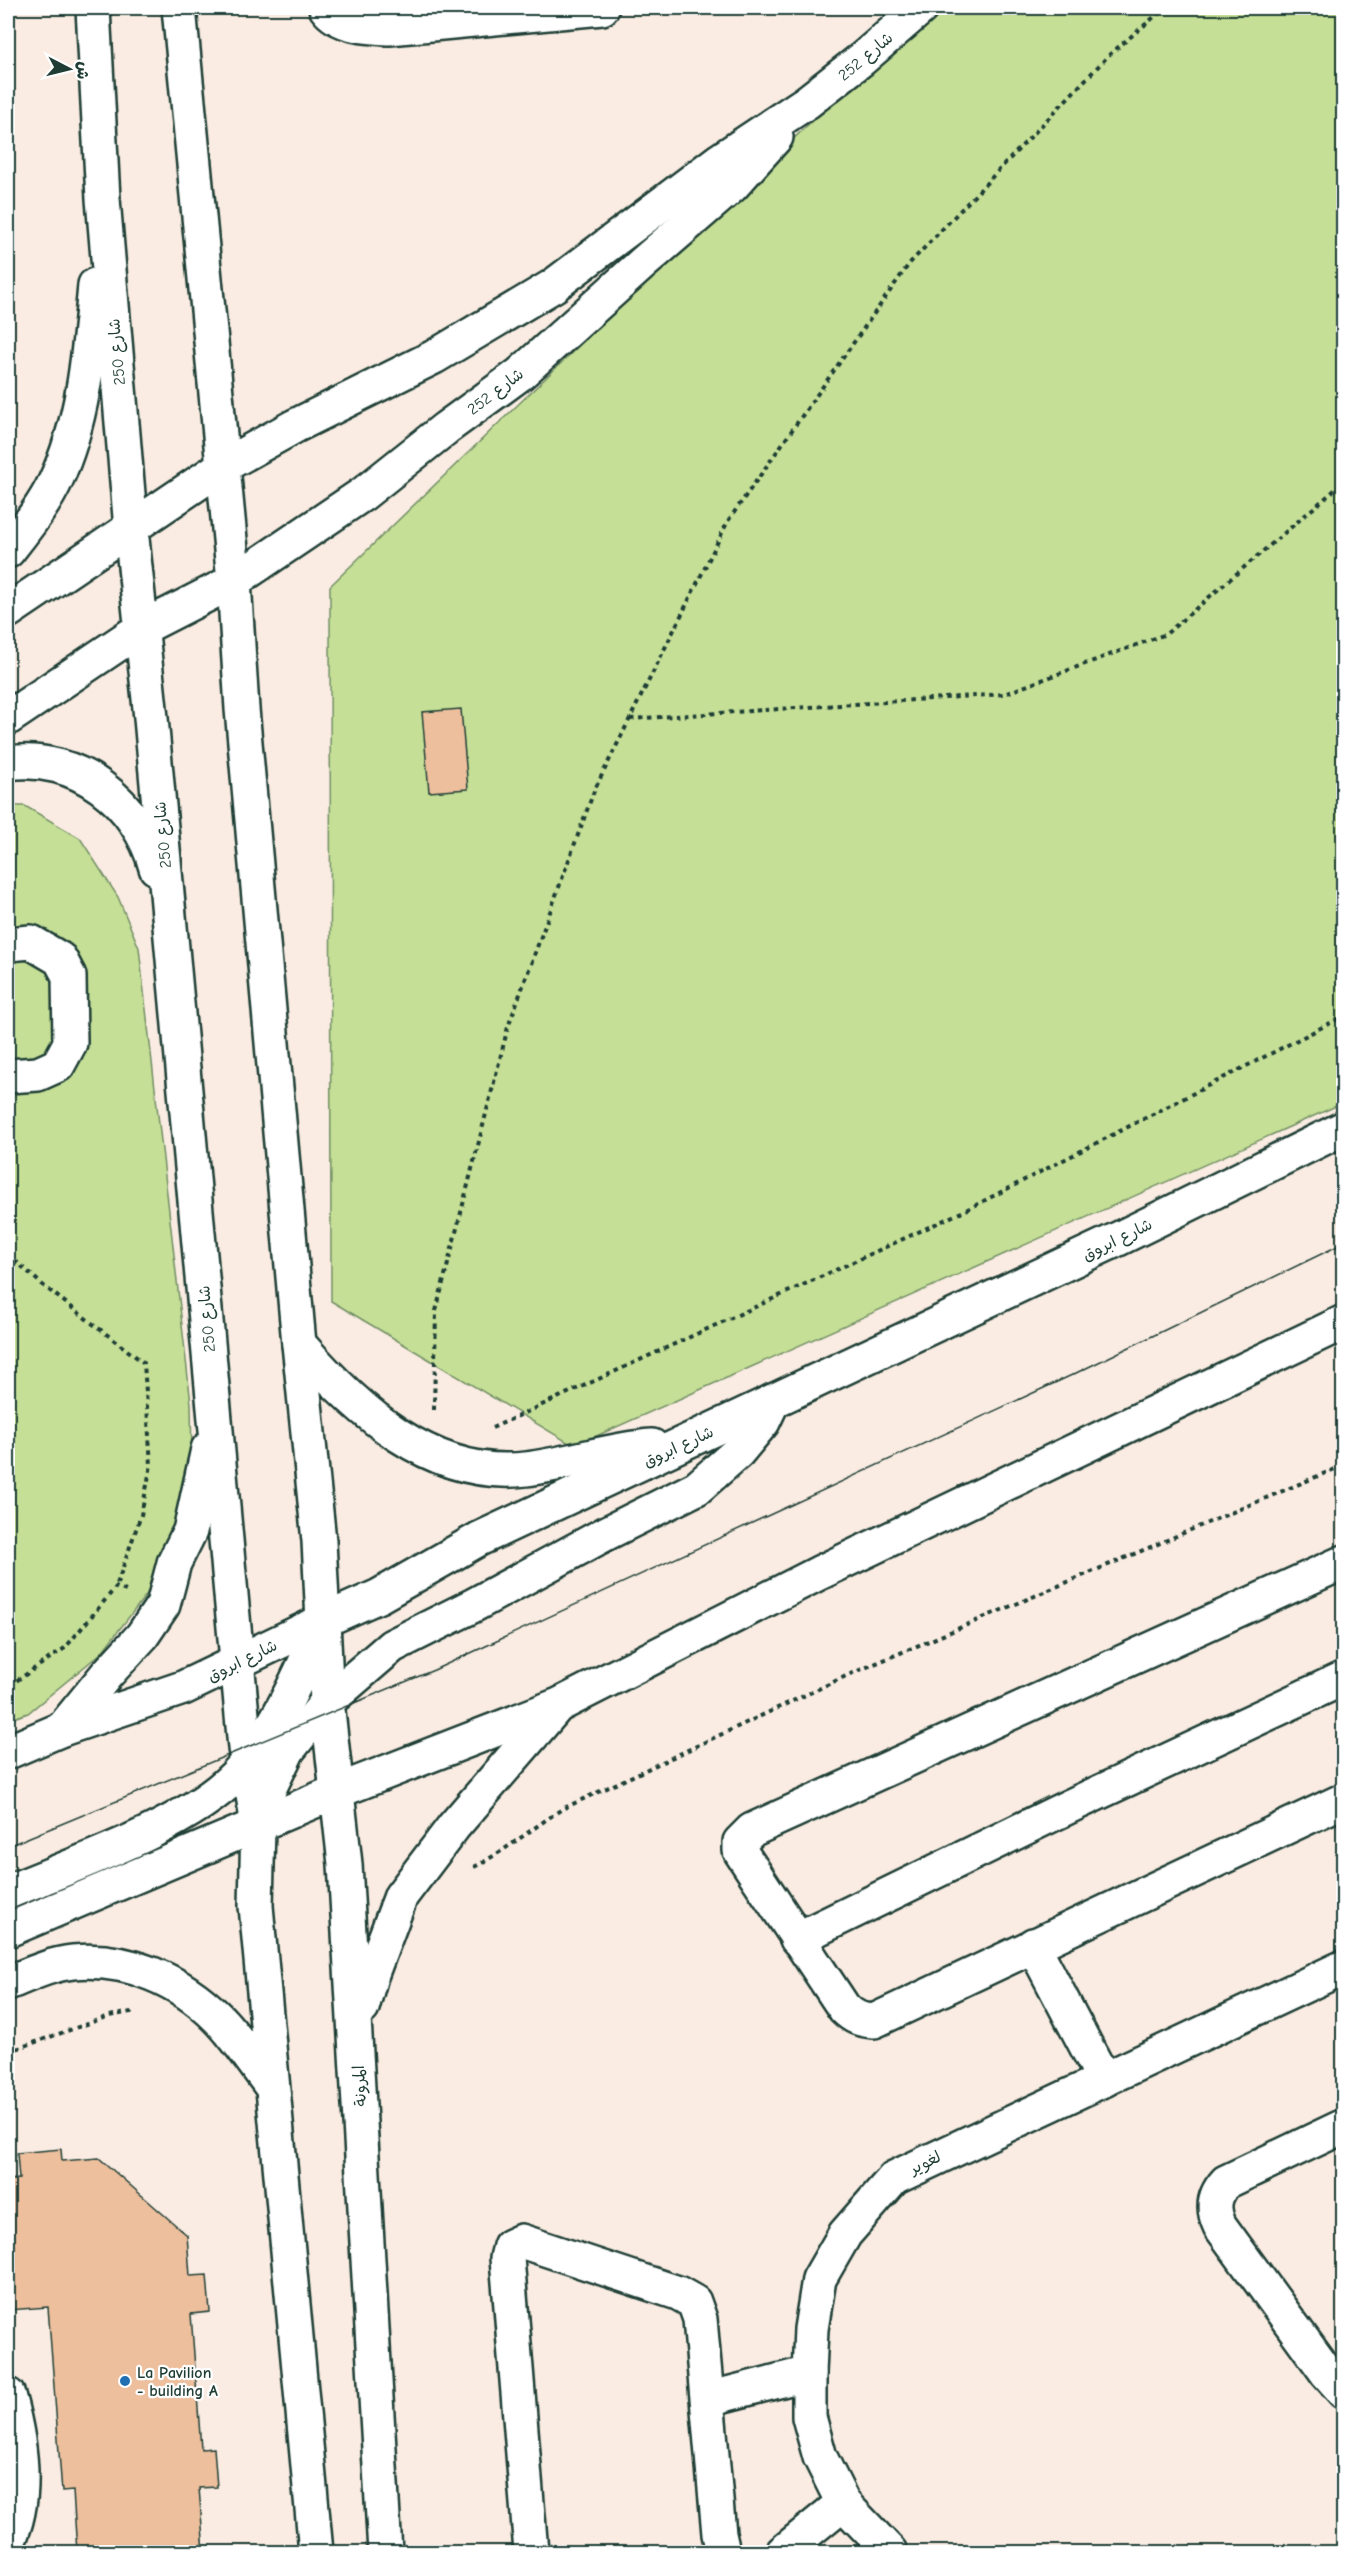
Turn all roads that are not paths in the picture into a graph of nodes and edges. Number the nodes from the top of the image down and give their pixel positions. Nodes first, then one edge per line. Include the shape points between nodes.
1 (92, 8) edge
2 (179, 8) edge
3 (326, 8) edge
4 (602, 8) edge
5 (921, 8) edge
6 (807, 102) junction
7 (103, 199) junction
8 (223, 466) junction
9 (131, 529) junction
10 (8, 551) edge
11 (234, 581) junction
12 (8, 611) edge
13 (142, 628) junction
14 (8, 718) edge
15 (8, 763) edge
16 (171, 929) junction
17 (8, 944) edge
18 (8, 1076) edge
19 (1344, 1128) edge
20 (1344, 1322) edge
21 (299, 1344) junction
22 (773, 1401) junction
23 (215, 1411) junction
24 (678, 1446) junction
25 (1344, 1562) edge
26 (325, 1620) junction
27 (238, 1663) junction
28 (1344, 1678) edge
29 (327, 1702) junction
30 (559, 1705) junction
31 (62, 1729) junction
32 (8, 1752) edge
33 (248, 1760) junction
34 (338, 1791) junction
35 (1344, 1800) edge
36 (258, 1825) junction
37 (8, 1892) edge
38 (8, 1930) edge
39 (797, 1939) junction
40 (1033, 1945) junction
41 (1344, 1967) edge
42 (8, 1983) edge
43 (356, 2030) junction
44 (1104, 2080) junction
45 (272, 2087) junction
46 (1344, 2126) edge
47 (809, 2373) junction
48 (1338, 2376) edge
49 (8, 2395) edge
50 (708, 2399) junction
51 (843, 2503) junction
52 (8, 2542) edge
53 (316, 2553) edge
54 (385, 2553) edge
55 (531, 2553) edge
56 (723, 2553) edge
57 (783, 2553) edge
58 (890, 2553) edge

1 - 7 street, شارع 250
2 - 8 street
3 - 4 street via 358,26 390,28
5 - 6 street, شارع 252
6 - 8 street, شارع 252 via 720,160 553,286 434,357
6 - 11 street, شارع 252 via 732,186 520,374 363,494
7 - 9 street, شارع 250
7 - 10 street via 88,361 72,442 54,485
8 - 9 street, شارع 252
8 - 11 street
9 - 12 street, شارع 252
9 - 13 street, شارع 250
11 - 13 street, شارع 252
11 - 21 street
13 - 14 street, شارع 252
13 - 16 street, شارع 250
15 - 16 street via 45,763 74,771 98,784 123,805 142,831 155,864
16 - 23 street, شارع 250
17 - 18 street via 31,942 60,959 69,976 70,1043 58,1065 38,1074
19 - 22 street, شارع ابروق
20 - 30 street via 819,1573
21 - 24 street via 363,1410 434,1455 458,1464 522,1469 649,1446
21 - 26 street
22 - 24 street, شارع ابروق
22 - 29 street via 763,1422 738,1452 697,1488 392,1646
23 - 27 street, شارع 250
23 - 31 street via 190,1531 174,1563 163,1605 142,1636
24 - 26 street, شارع ابروق via 479,1539 379,1596
25 - 39 street via 745,1834 740,1851
26 - 27 street, شارع ابروق
26 - 29 street, المرونة
26 - 33 street via 285,1704
27 - 31 street, شارع ابروق via 183,1688
27 - 33 street
28 - 39 street
29 - 34 street, المرونة
29 - 36 street via 288,1750
30 - 34 street
30 - 43 street via 401,1896
31 - 32 street, شارع ابروق
33 - 36 street
33 - 37 street via 219,1789 158,1828
34 - 36 street
34 - 43 street, المرونة
35 - 40 street
36 - 38 street
36 - 45 street via 256,1906
39 - 40 street via 844,2008 852,2016 874,2021
40 - 44 street
41 - 44 street, لغوير
42 - 45 street via 72,1962 129,1965 163,1978 192,1995 219,2019
43 - 54 street, المرونة
44 - 47 street, لغوير via 894,2178 845,2234 819,2279
45 - 53 street
46 - 48 street via 1226,2182 1214,2202 1220,2226
47 - 50 street
47 - 51 street, لغوير via 809,2417 820,2457
49 - 52 street via 19,2433 21,2495
50 - 55 street via 700,2319 694,2302 678,2293 526,2242 510,2246 507,2258
50 - 56 street
51 - 57 street
51 - 58 street, لغوير

